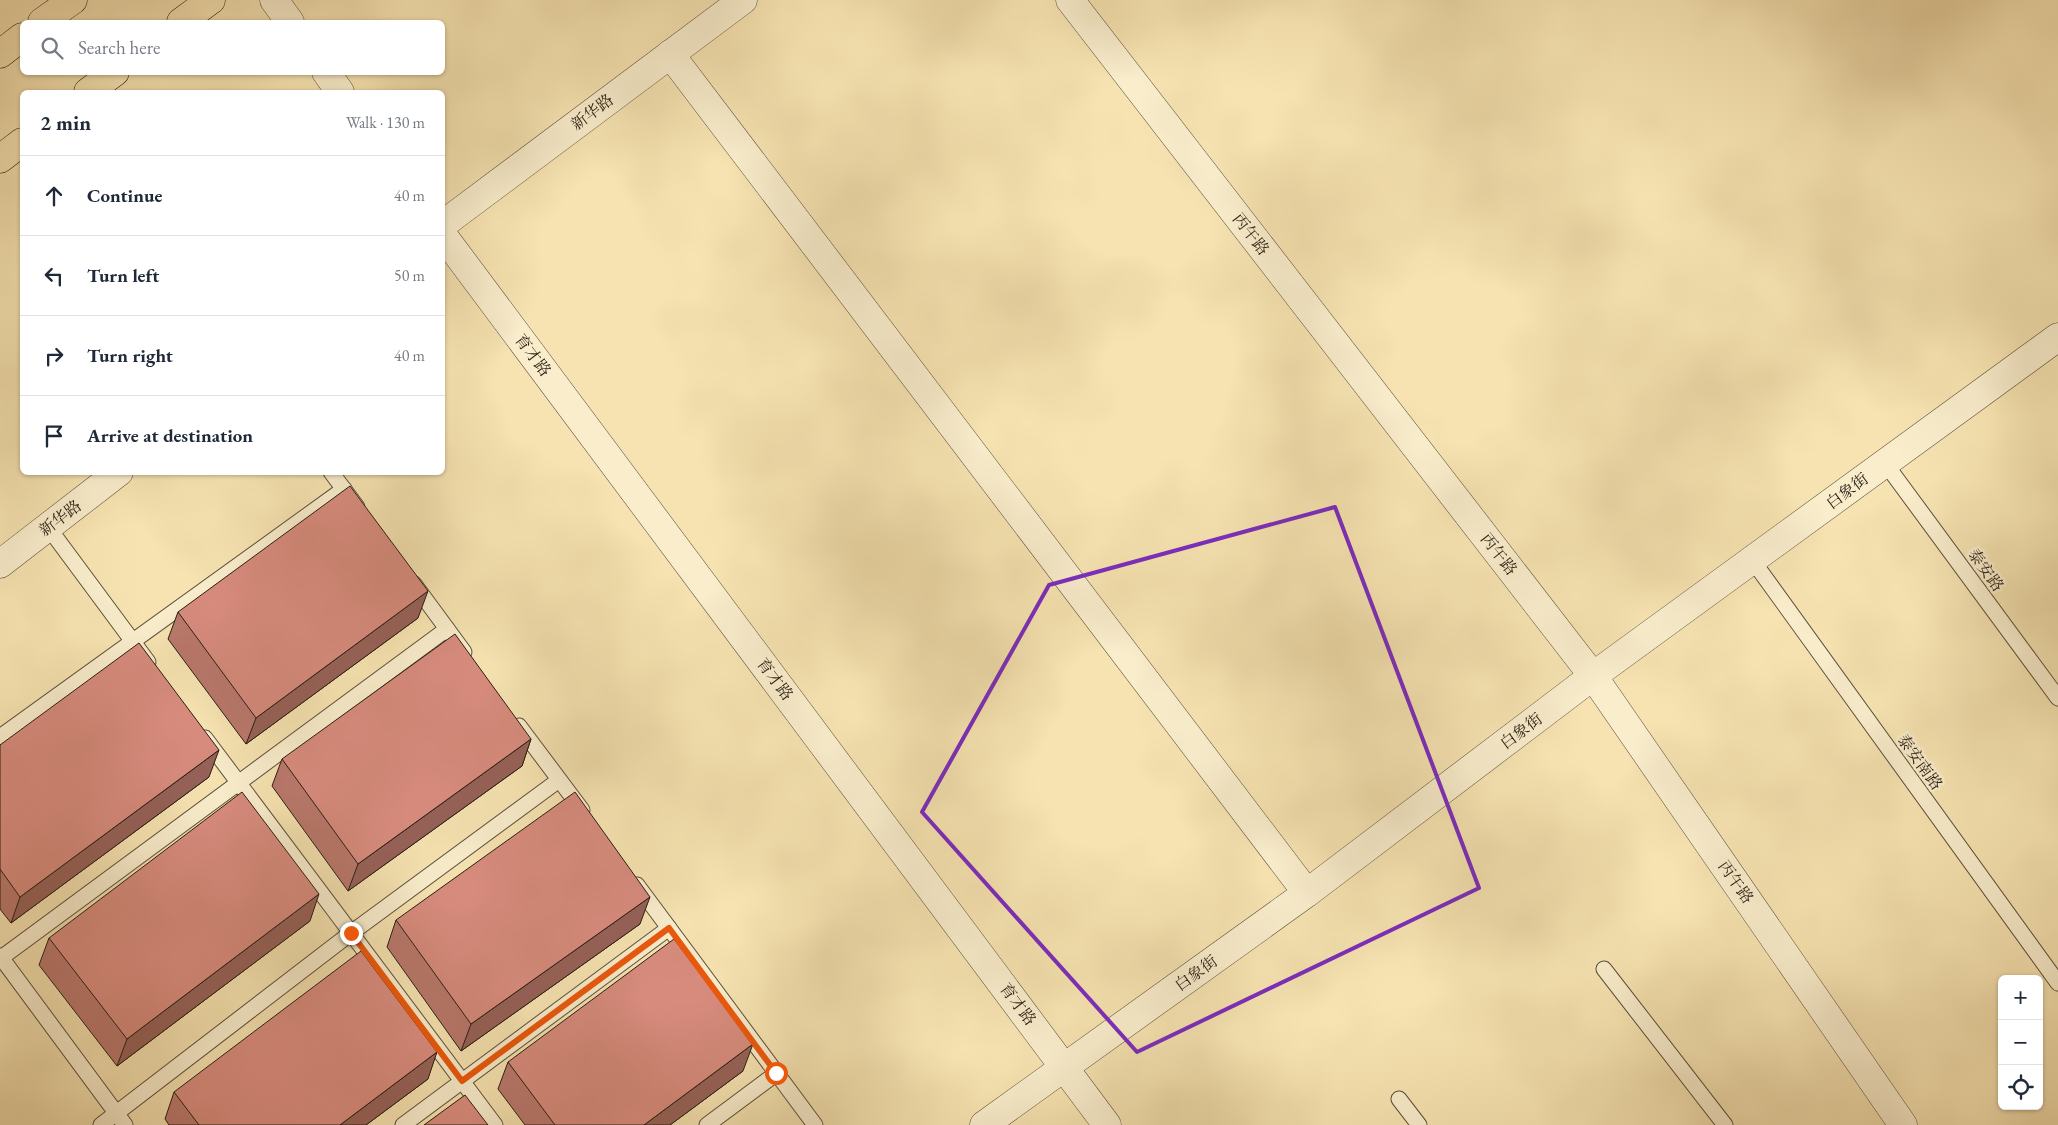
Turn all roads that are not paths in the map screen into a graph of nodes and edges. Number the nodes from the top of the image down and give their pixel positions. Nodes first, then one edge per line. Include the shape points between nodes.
1 (72, 0) edge
2 (211, 0) edge
3 (274, 0) edge
4 (742, 0) edge
5 (1070, 0) edge
6 (45, 20) edge
7 (184, 20) edge
8 (289, 20) edge
9 (20, 39) edge
10 (0, 54) edge
11 (670, 54) junction
12 (111, 75) edge
13 (328, 75) edge
14 (91, 90) edge
15 (339, 90) edge
16 (20, 144) edge
17 (0, 159) edge
18 (445, 223) edge
19 (445, 238) edge
20 (2058, 337) edge
21 (1885, 463) junction
22 (115, 475) edge
23 (333, 475) edge
24 (344, 489) junction
25 (367, 520) edge
26 (48, 527) junction
27 (1753, 561) junction
28 (0, 564) edge
29 (407, 575) edge
30 (447, 629) junction
31 (133, 641) junction
32 (471, 661) edge
33 (156, 673) edge
34 (1593, 676) junction
35 (2058, 698) edge
36 (512, 716) edge
37 (198, 728) edge
38 (0, 737) edge
39 (559, 780) junction
40 (240, 784) junction
41 (588, 819) edge
42 (629, 874) edge
43 (1307, 893) junction
44 (669, 928) junction
45 (351, 933) junction
46 (1, 957) edge
47 (1604, 969) dead end
48 (2058, 983) edge
49 (1066, 1068) junction
50 (776, 1073) junction
51 (462, 1081) junction
52 (1399, 1099) dead end
53 (121, 1119) edge
54 (102, 1125) edge
55 (403, 1125) edge
56 (495, 1125) edge
57 (707, 1125) edge
58 (815, 1125) edge
59 (984, 1125) edge
60 (1107, 1125) edge
61 (1419, 1125) edge
62 (1726, 1125) edge
63 (1904, 1125) edge

1 - 6 highway
2 - 7 highway
3 - 8 street
4 - 11 street, 新华路
5 - 34 street, 丙午路
9 - 10 highway
11 - 18 street, 新华路
11 - 43 street
12 - 14 highway
13 - 15 street
16 - 17 highway
19 - 49 street, 育才路
20 - 21 street, 白象街
21 - 27 street, 白象街
21 - 35 lane, 泰安路
22 - 26 street, 新华路
23 - 24 lane
24 - 25 lane
24 - 31 lane
26 - 28 street, 新华路
26 - 31 lane
27 - 34 street, 白象街
27 - 48 lane, 泰安南路
29 - 30 lane
30 - 32 lane
30 - 40 lane
31 - 33 lane
31 - 38 lane
34 - 43 street, 白象街
34 - 63 street, 丙午路
36 - 39 lane
37 - 40 lane
39 - 41 lane
39 - 45 lane
40 - 45 lane
40 - 46 lane
42 - 44 lane
43 - 49 street, 白象街
44 - 50 lane
44 - 51 lane
45 - 51 lane
45 - 53 lane
46 - 53 lane
47 - 62 lane
49 - 59 street, 白象街
49 - 60 street, 育才路
50 - 57 lane
50 - 58 lane
51 - 55 lane
51 - 56 lane
52 - 61 lane
53 - 54 lane

